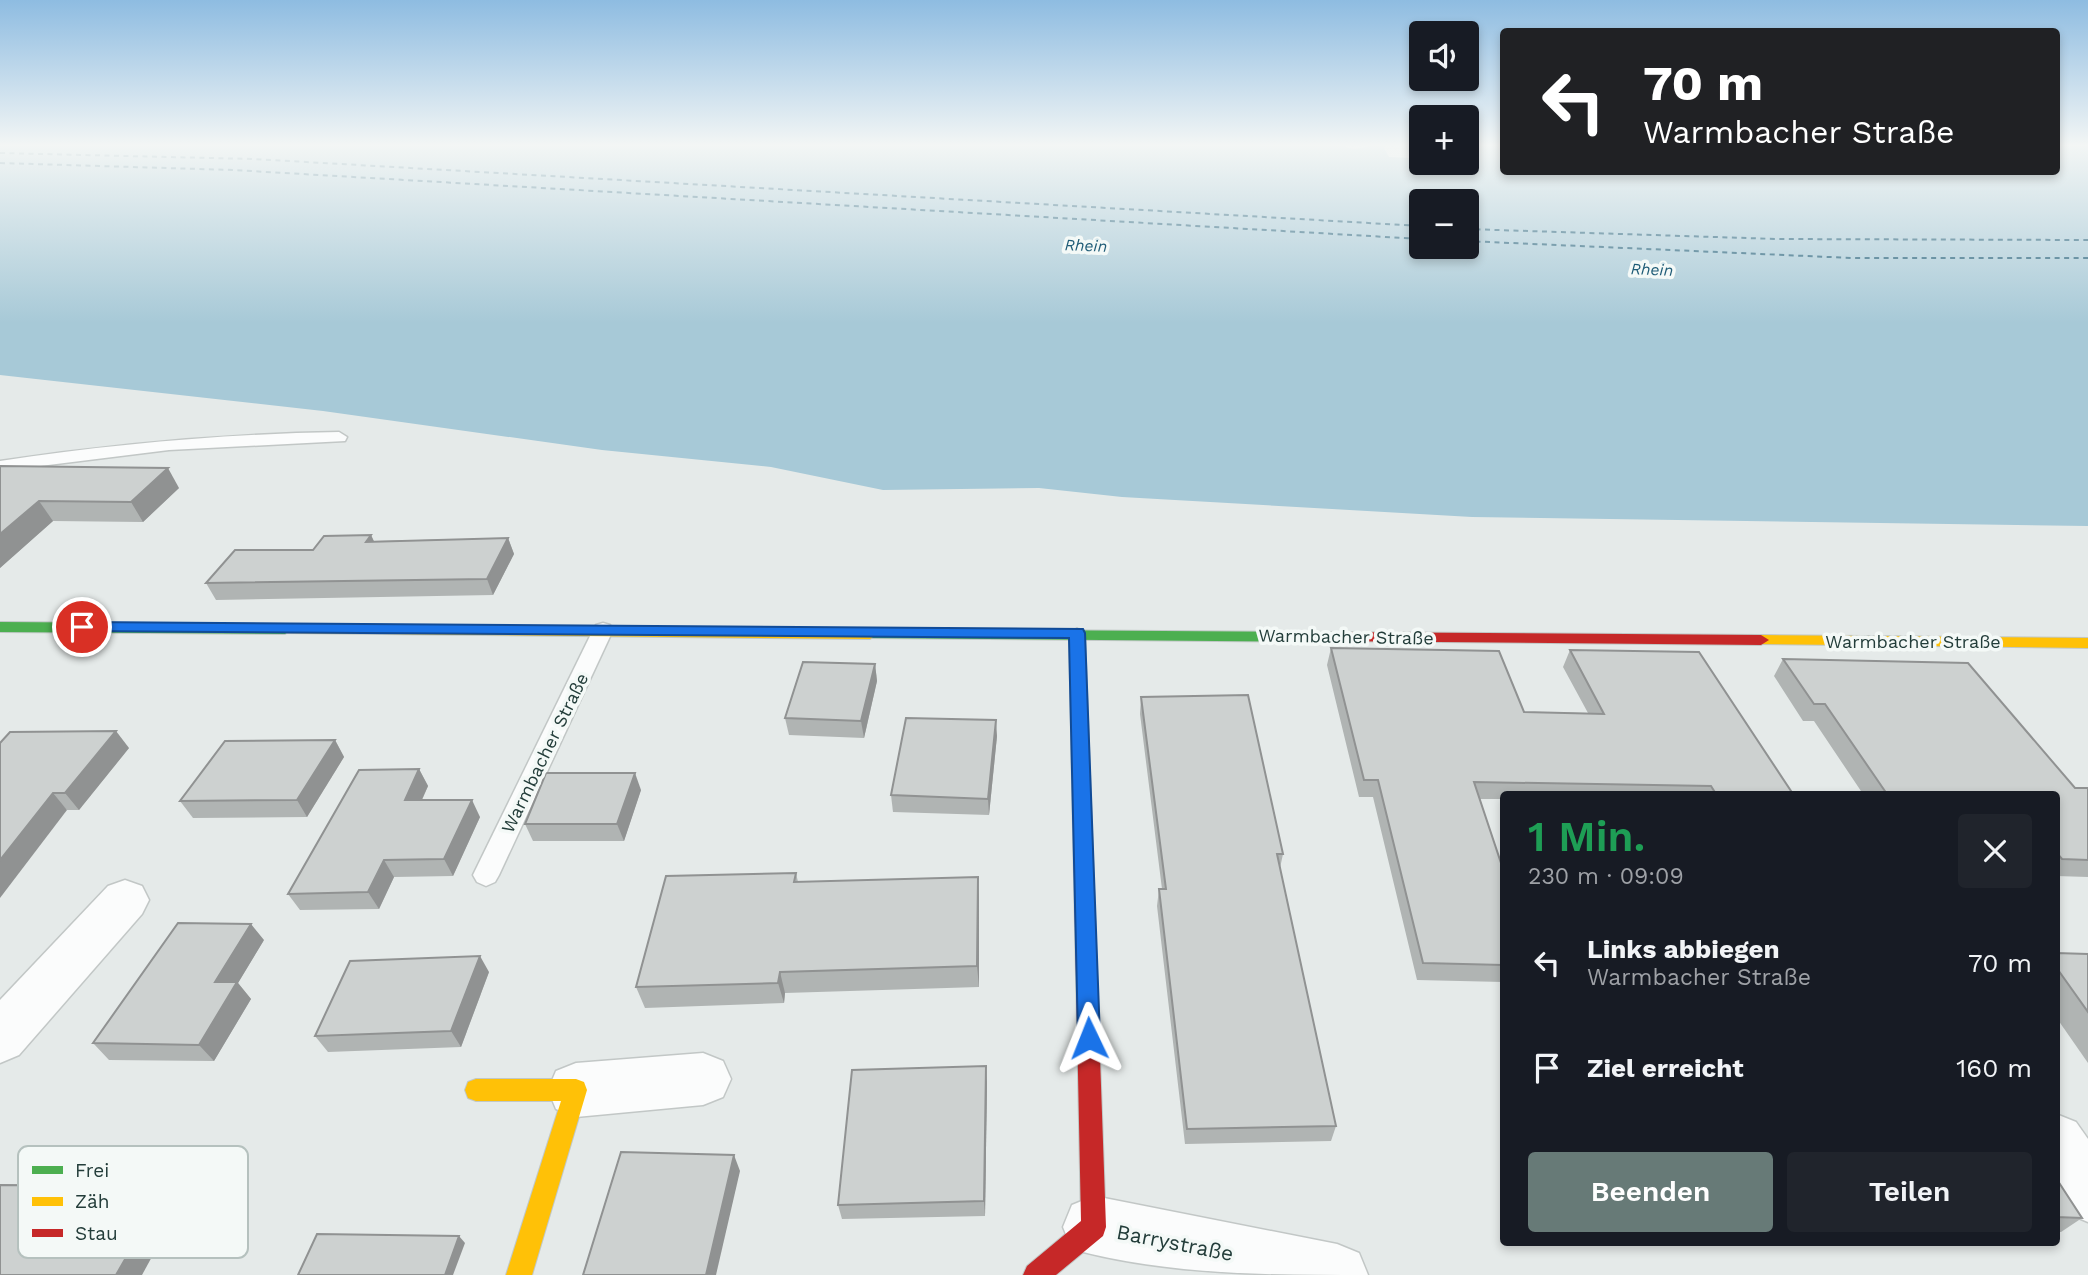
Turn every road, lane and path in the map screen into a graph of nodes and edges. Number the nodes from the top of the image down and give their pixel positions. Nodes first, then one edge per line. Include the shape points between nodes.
1 (339, 438) dead end
2 (0, 466) edge
3 (0, 627) edge
4 (603, 630) junction
5 (1077, 633) junction
6 (2088, 643) edge
7 (486, 875) dead end
8 (125, 900) dead end
9 (0, 1038) edge
10 (704, 1079) dead end
11 (476, 1090) dead end
12 (576, 1090) junction
13 (2060, 1148) edge
14 (2088, 1192) edge
15 (1094, 1227) junction
16 (519, 1275) edge
17 (1036, 1275) edge
18 (1337, 1275) edge

1 - 2 lane via 173,443
3 - 4 main road, Warmbacher Straße
4 - 5 main road, Warmbacher Straße
4 - 7 lane, Warmbacher Straße
5 - 6 main road, Warmbacher Straße
5 - 15 main road
8 - 9 street
10 - 12 street
11 - 12 main road
12 - 16 main road
13 - 14 street
15 - 17 main road
15 - 18 street, Barrystraße

